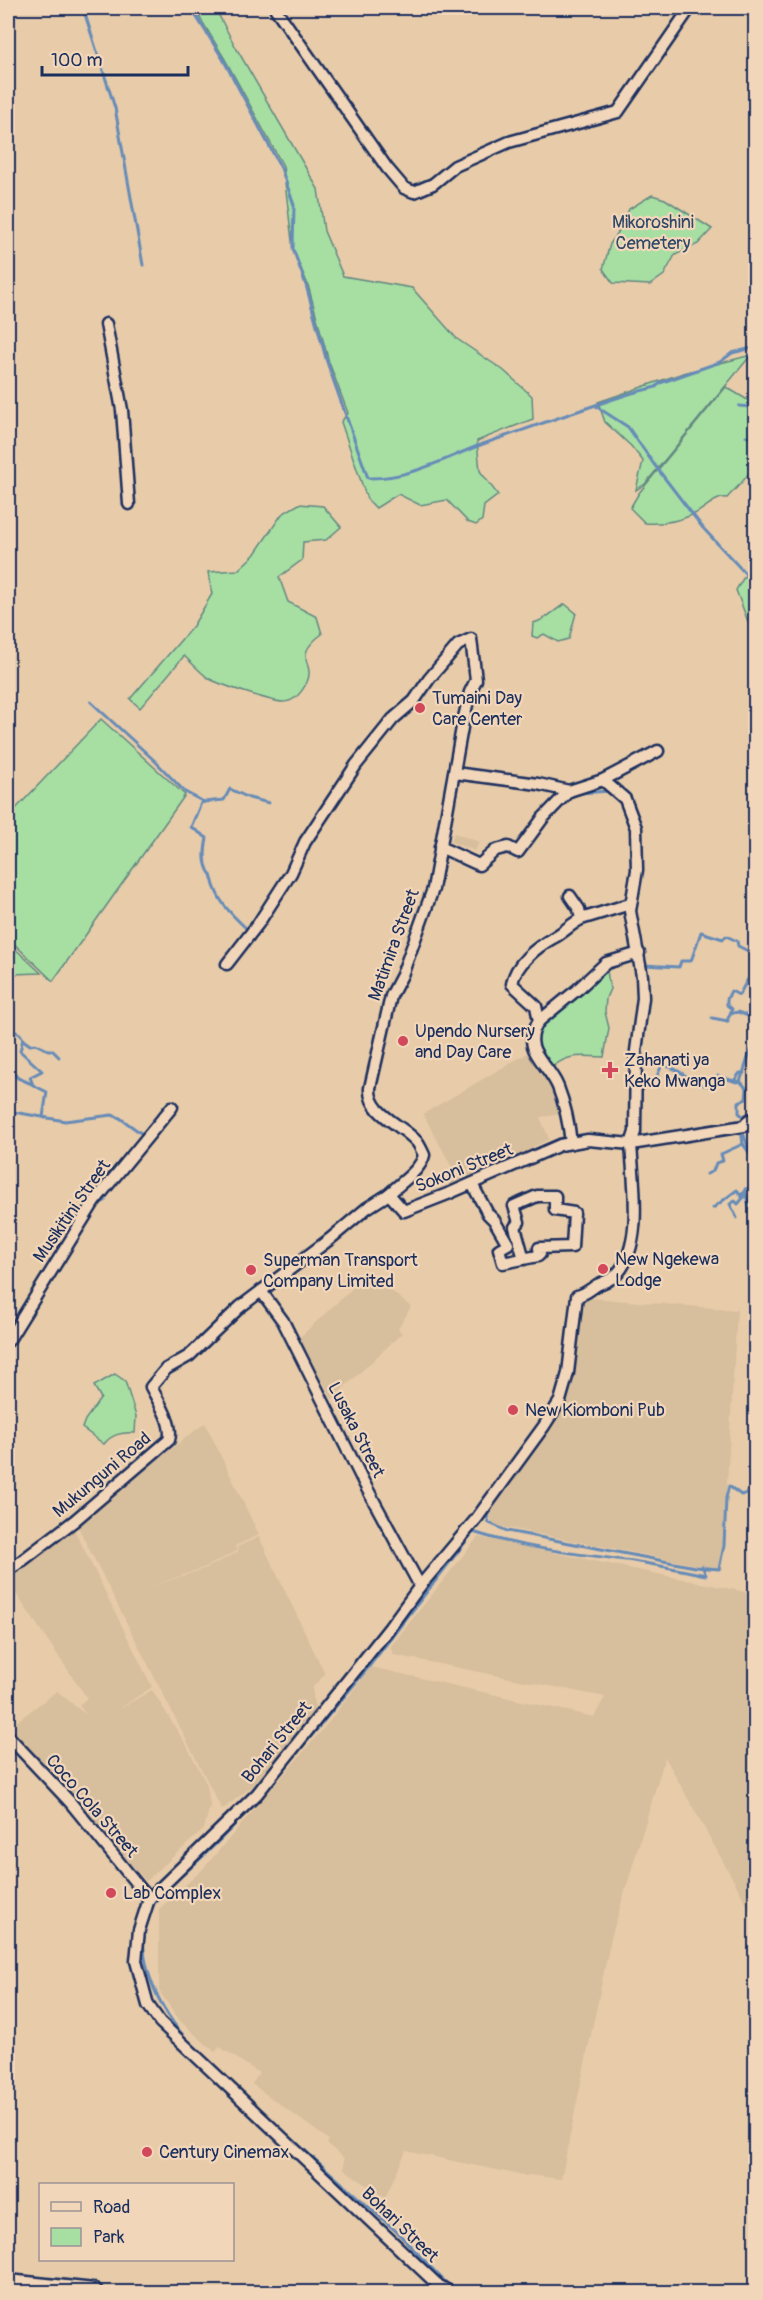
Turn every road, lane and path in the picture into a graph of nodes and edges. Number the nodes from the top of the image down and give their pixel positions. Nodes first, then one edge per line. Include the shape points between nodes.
1 (275, 8) edge
2 (690, 8) edge
3 (106, 324) dead end
4 (129, 504) dead end
5 (658, 751) dead end
6 (455, 773) junction
7 (603, 780) junction
8 (569, 790) junction
9 (440, 847) junction
10 (570, 896) dead end
11 (630, 904) junction
12 (581, 919) junction
13 (639, 954) junction
14 (227, 964) dead end
15 (539, 1021) junction
16 (172, 1107) dead end
17 (756, 1118) edge
18 (572, 1142) junction
19 (631, 1144) junction
20 (472, 1184) junction
21 (389, 1194) junction
22 (524, 1259) junction
23 (261, 1291) junction
24 (8, 1341) edge
25 (8, 1570) edge
26 (420, 1586) junction
27 (8, 1736) edge
28 (149, 1899) junction
29 (8, 2283) edge
30 (94, 2292) edge
31 (450, 2292) edge

1 - 2 street via 387,168 404,188 414,192 433,184 455,166 509,142 618,111
3 - 4 street via 122,410
5 - 7 street
6 - 8 street
6 - 9 street, Matimira Street
6 - 14 street, Matimira Street via 470,692 476,680 471,639 458,645 356,765 305,842 291,873 258,924
7 - 8 street
7 - 11 street via 625,799 636,828 637,870
8 - 9 street via 518,852 508,847 496,850 479,865
9 - 21 street, Matimira Street via 429,903 391,996 370,1088 375,1104 417,1142 424,1155 415,1170
10 - 12 street
11 - 12 street
11 - 13 street
12 - 15 street via 546,940 514,975 512,984 536,1006
13 - 15 street via 606,963
13 - 19 street via 643,998 636,1051 635,1132
15 - 18 street via 532,1032 533,1047 557,1086
16 - 24 street, Musikitini Street via 94,1202
17 - 19 street, Sokoni Street via 744,1126
18 - 19 street, Sokoni Street
18 - 20 street, Sokoni Street
19 - 26 street, Bohari Street via 634,1226 630,1251 616,1275 577,1296 568,1373 560,1401 477,1518
20 - 21 street, Sokoni Street via 403,1211
20 - 22 street via 508,1244 499,1249 503,1263
21 - 23 street
22 - 22 street via 514,1206 537,1196 555,1196 555,1210 574,1213 572,1247 539,1248 540,1255
23 - 25 street, Mukunguni Road via 189,1356 166,1369 151,1387 168,1422 169,1440 74,1521
23 - 26 street, Lusaka Street via 287,1328 364,1484
26 - 28 street, Bohari Street via 257,1794
27 - 28 street, Coco Cola Street via 70,1802
28 - 31 street, Bohari Street via 139,1930 136,1961 148,2004 160,2022 438,2285
29 - 30 highway

